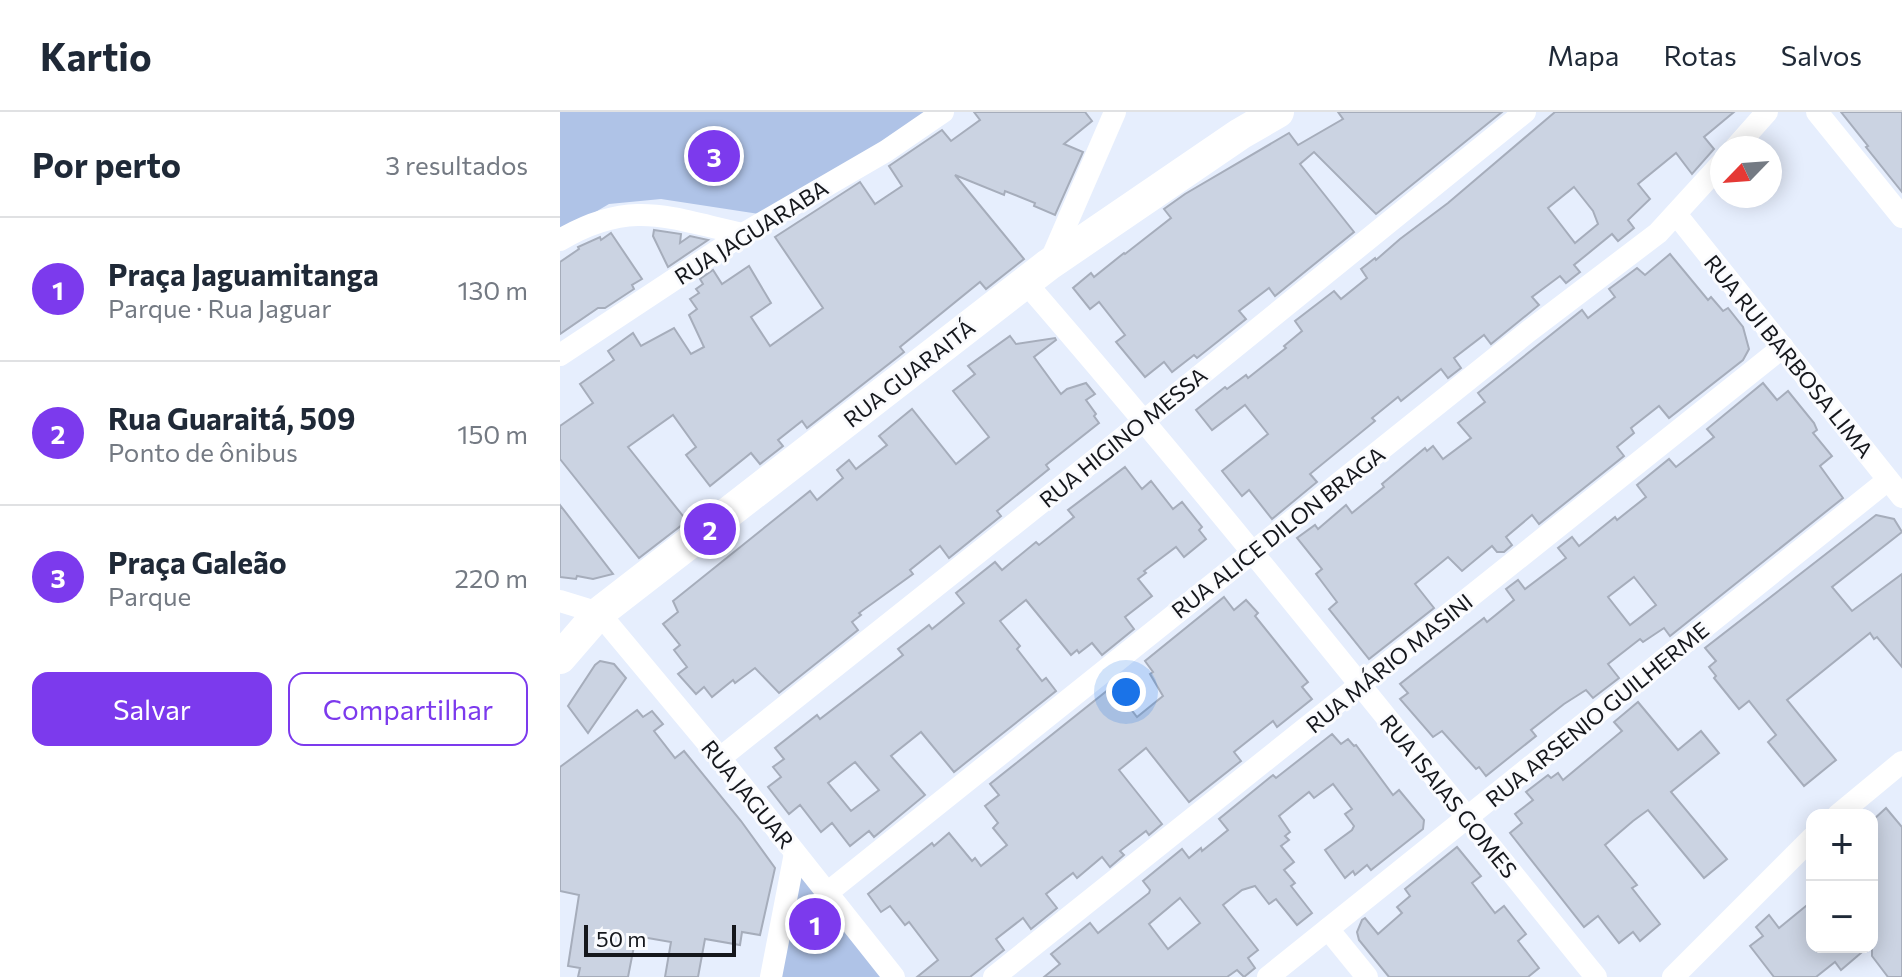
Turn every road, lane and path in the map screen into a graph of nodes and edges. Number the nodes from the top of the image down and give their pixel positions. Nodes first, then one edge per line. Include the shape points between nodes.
1 (943, 112) edge
2 (1115, 112) edge
3 (1278, 112) edge
4 (1525, 112) edge
5 (1767, 112) edge
6 (1817, 112) edge
7 (1746, 136) edge
8 (1710, 176) edge
9 (1676, 214) junction
10 (1902, 217) edge
11 (743, 234) junction
12 (560, 240) edge
13 (1037, 274) junction
14 (1783, 347) junction
15 (560, 355) edge
16 (1145, 420) junction
17 (1895, 488) edge
18 (1254, 552) junction
19 (560, 601) edge
20 (599, 613) junction
21 (560, 658) edge
22 (1361, 685) junction
23 (720, 758) junction
24 (1902, 762) edge
25 (1845, 809) edge
26 (1467, 818) junction
27 (1806, 844) edge
28 (795, 853) junction
29 (827, 893) junction
30 (1328, 929) junction
31 (771, 977) edge
32 (894, 977) edge
33 (994, 977) edge
34 (1268, 977) edge
35 (1367, 977) edge
36 (1596, 977) edge
37 (1673, 977) edge

1 - 11 street, RUA JAGUARABA
2 - 13 street
3 - 13 street, RUA GUARAITÁ
4 - 16 street, RUA HIGINO MESSA
5 - 7 street
6 - 10 street
8 - 9 street, RUA ALICE DILON BRAGA
9 - 14 street, RUA RUI BARBOSA LIMA
9 - 18 street, RUA ALICE DILON BRAGA
11 - 12 street via 629,213
11 - 15 street, RUA JAGUARABA
13 - 16 street, RUA ISAIAS GOMES
13 - 20 street, RUA GUARAITÁ
14 - 17 street, RUA RUI BARBOSA LIMA
14 - 22 street, RUA MÁRIO MASINI
16 - 18 street, RUA ISAIAS GOMES
16 - 23 street, RUA HIGINO MESSA
17 - 26 street, RUA ARSENIO GUILHERME
18 - 22 street, RUA ISAIAS GOMES
18 - 29 street, RUA ALICE DILON BRAGA
19 - 20 street
20 - 21 street, RUA GUARAITÁ
20 - 23 street, RUA JAGUAR
22 - 26 street, RUA ISAIAS GOMES
22 - 33 street, RUA MÁRIO MASINI
23 - 28 street, RUA JAGUAR
24 - 25 street
26 - 30 street, RUA ARSENIO GUILHERME
26 - 36 street, RUA ISAIAS GOMES
27 - 37 street
28 - 29 street, RUA JAGUAR
28 - 31 street
29 - 32 street, RUA JAGUAR
30 - 34 street, RUA ARSENIO GUILHERME
30 - 35 street

